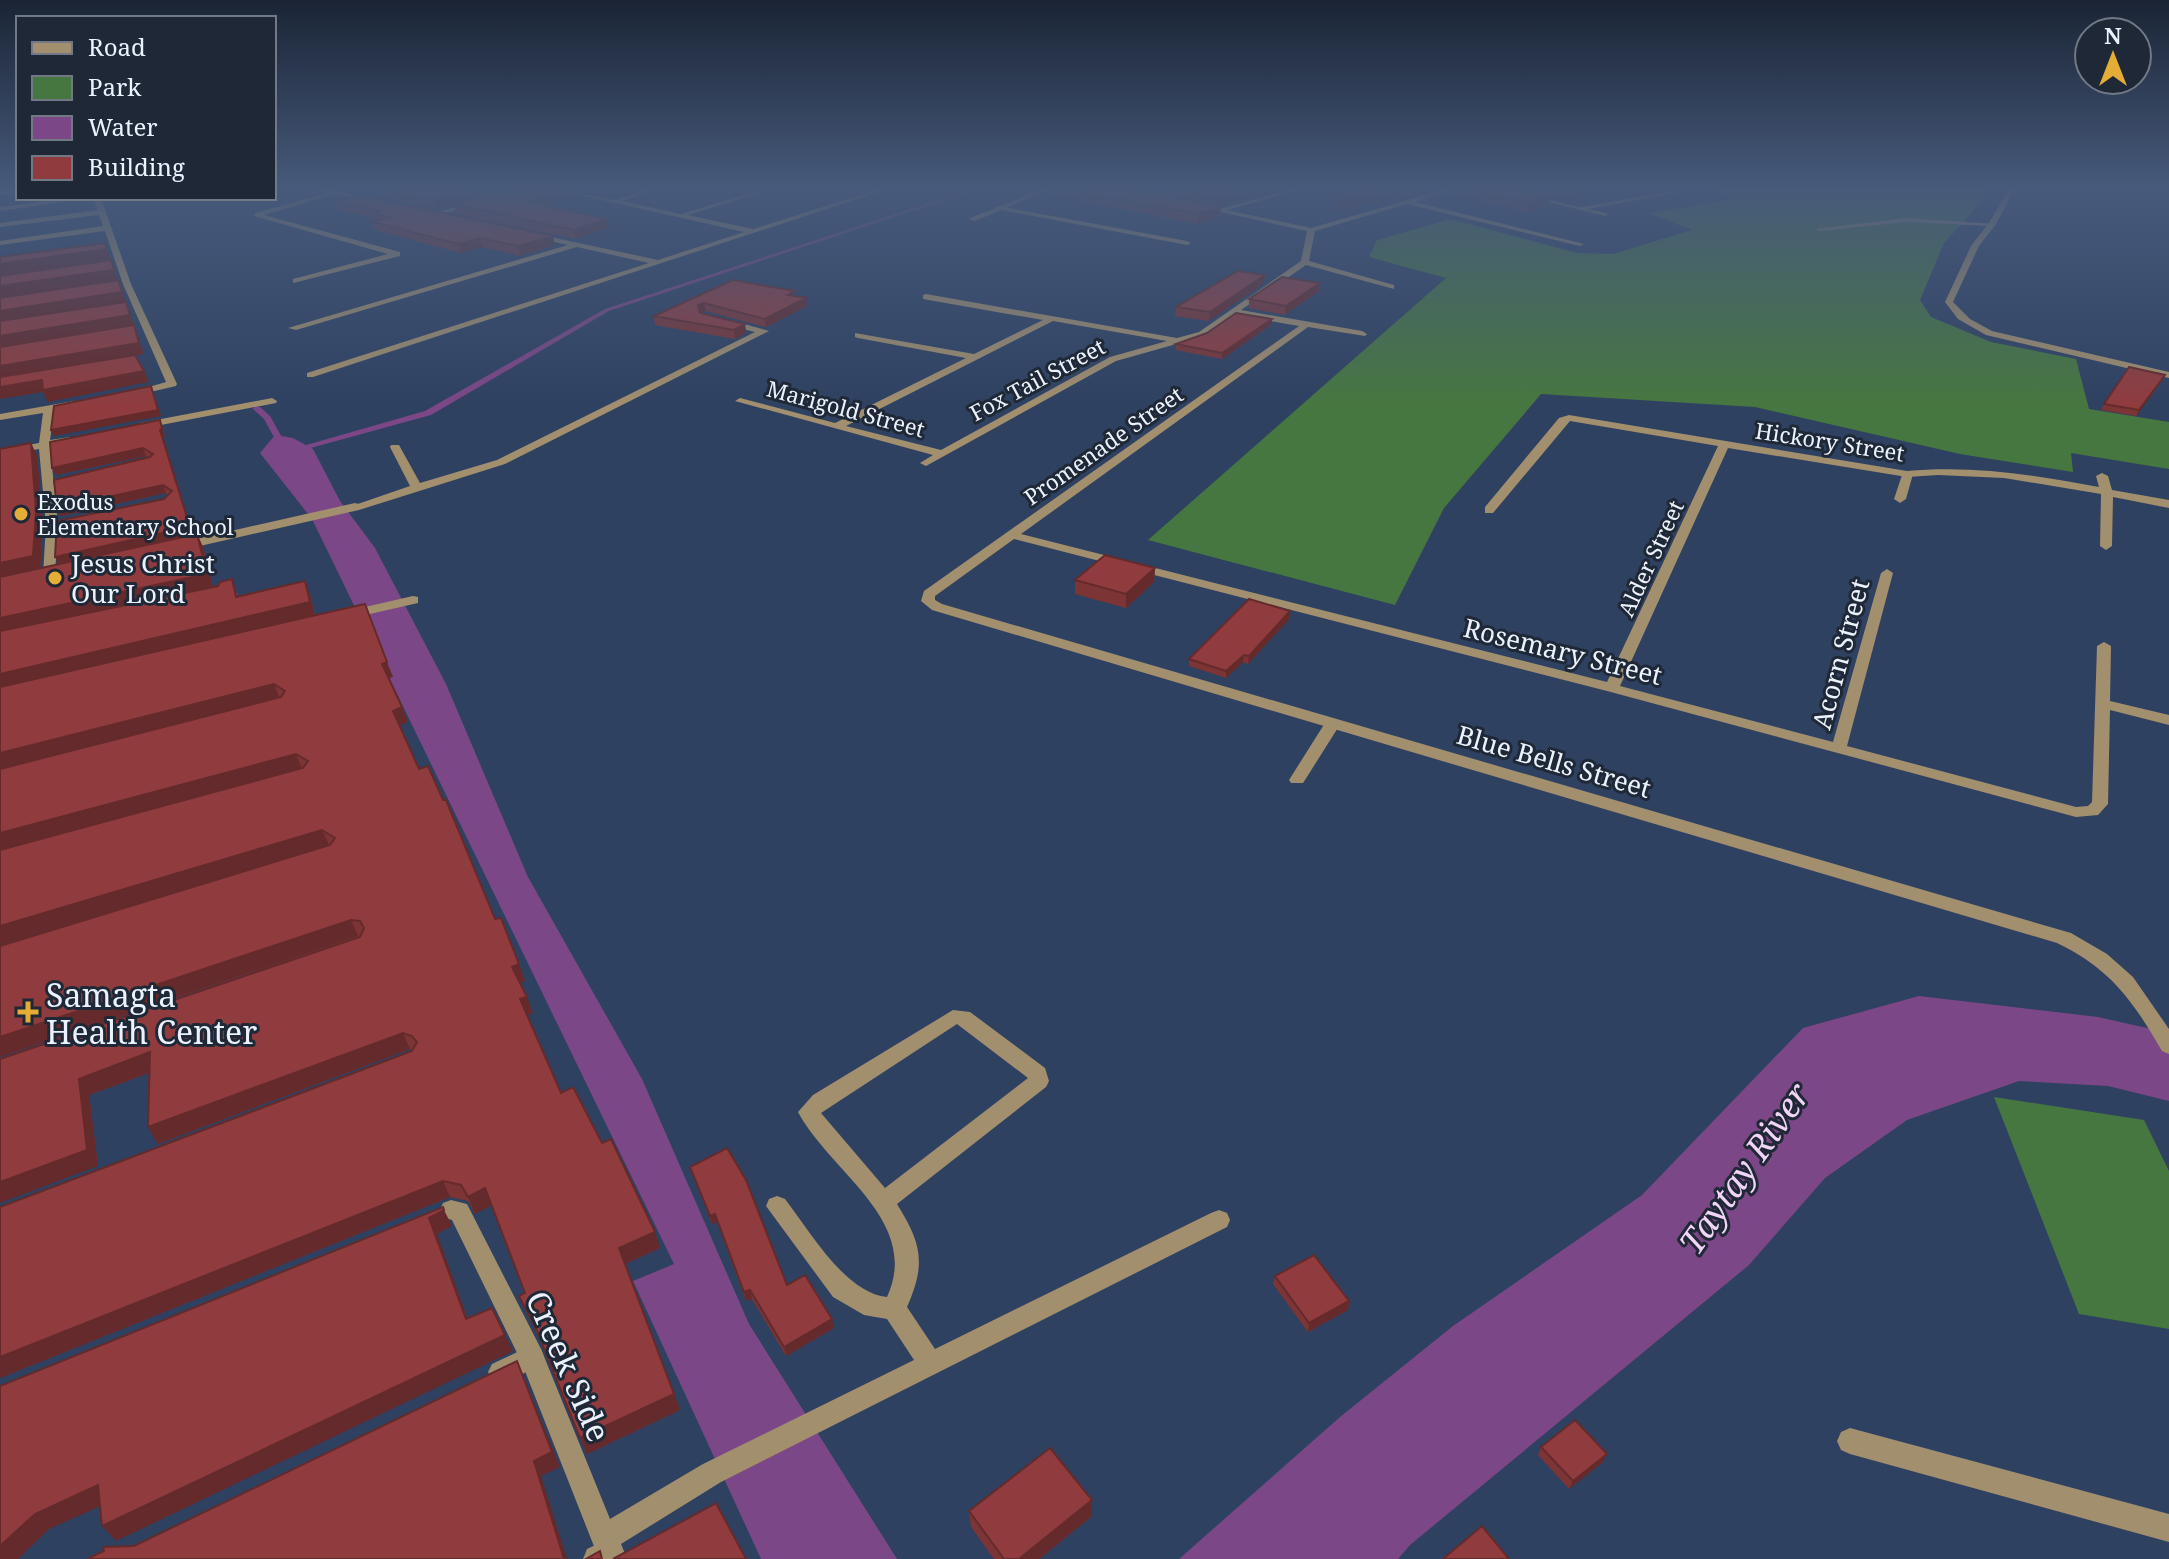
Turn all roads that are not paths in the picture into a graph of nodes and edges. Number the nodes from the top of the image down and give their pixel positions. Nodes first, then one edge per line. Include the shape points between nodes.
1 (368, 262) edge
2 (517, 262) edge
3 (659, 262) edge
4 (1305, 262) joint
5 (1968, 262) edge
6 (119, 263) joint
7 (104, 265) edge
8 (296, 281) dead end
9 (127, 284) junction
10 (113, 286) edge
11 (1391, 287) dead end
12 (926, 297) dead end
13 (137, 306) junction
14 (121, 309) edge
15 (1235, 312) junction
16 (1053, 318) junction
17 (718, 320) edge
18 (1306, 325) junction
19 (293, 328) dead end
20 (146, 329) junction
21 (132, 332) edge
22 (1362, 334) dead end
23 (858, 335) dead end
24 (1179, 340) junction
25 (158, 357) junction
26 (976, 357) junction
27 (144, 360) dead end
28 (310, 375) dead end
29 (2169, 375) edge
30 (122, 395) edge
31 (93, 400) edge
32 (272, 401) dead end
33 (740, 401) dead end
34 (49, 408) junction
35 (0, 417) edge
36 (837, 426) junction
37 (120, 430) edge
38 (90, 436) edge
39 (44, 445) junction
40 (1724, 445) junction
41 (395, 447) dead end
42 (0, 453) edge
43 (942, 454) junction
44 (926, 463) dead end
45 (1907, 474) junction
46 (2102, 476) dead end
47 (62, 480) edge
48 (48, 483) junction
49 (417, 488) junction
50 (2107, 494) junction
51 (1900, 499) dead end
52 (2169, 504) edge
53 (1489, 510) dead end
54 (66, 521) edge
55 (52, 525) junction
56 (1011, 535) junction
57 (2106, 546) dead end
58 (170, 549) edge
59 (64, 572) edge
60 (1887, 573) dead end
61 (409, 601) dead end
62 (928, 601) joint
63 (342, 617) edge
64 (2104, 646) dead end
65 (1612, 688) junction
66 (2103, 704) junction
67 (2169, 720) edge
68 (1333, 723) junction
69 (1839, 747) junction
70 (1297, 780) dead end
71 (2169, 1046) edge
72 (884, 1201) junction
73 (777, 1206) dead end
74 (1219, 1220) dead end
75 (422, 1222) edge
76 (894, 1309) junction
77 (532, 1357) junction
78 (931, 1364) junction
79 (475, 1385) edge
80 (1850, 1441) dead end
81 (2169, 1528) edge
82 (606, 1552) edge

1 - 8 street
2 - 19 street
3 - 28 street
4 - 11 street
4 - 15 street, Fox Tail Street
5 - 29 street via 1949,302 1966,323 2033,345
6 - 7 street
6 - 9 street
9 - 10 street
9 - 13 street
12 - 16 street
13 - 14 street
13 - 20 street
15 - 18 street
15 - 24 street, Fox Tail Street via 1202,334
16 - 24 street
16 - 26 street
17 - 49 street via 764,331 501,462
18 - 22 street
18 - 56 street, Promenade Street
20 - 21 street
20 - 25 street
23 - 26 street
24 - 43 street, Fox Tail Street via 1113,359
25 - 27 street
25 - 30 street via 172,384
26 - 36 street
31 - 34 street
32 - 37 street
33 - 36 street, Marigold Street
34 - 35 street
34 - 39 street
36 - 43 street, Marigold Street
38 - 39 street
39 - 42 street
39 - 48 street
40 - 45 street, Hickory Street
40 - 53 street, Hickory Street via 1580,418 1563,420
40 - 65 street, Alder Street
41 - 49 street
43 - 44 street, Fox Tail Street
45 - 50 street, Hickory Street via 1972,470
45 - 51 street
46 - 50 street
47 - 48 street
48 - 55 street
49 - 58 street via 307,520
50 - 52 street, Hickory Street
50 - 57 street
54 - 55 street
55 - 59 street via 42,576
56 - 62 street, Promenade Street via 929,594
56 - 65 street, Rosemary Street
60 - 69 street, Acorn Street
61 - 63 street
62 - 68 street, Blue Bells Street
64 - 66 street
65 - 69 street, Rosemary Street
66 - 67 street
66 - 69 street, Rosemary Street via 2100,804 2092,811 2076,812
68 - 70 street
68 - 71 street, Blue Bells Street via 2064,938 2120,971
72 - 72 street via 1039,1081 1038,1074 963,1017 953,1017 809,1112
72 - 76 street via 908,1253 909,1277
73 - 76 street via 841,1289 857,1301
74 - 78 street
75 - 77 street, Creek Side via 459,1211
76 - 78 street
77 - 79 street
77 - 82 street, Creek Side
78 - 82 street via 712,1473
80 - 81 street

